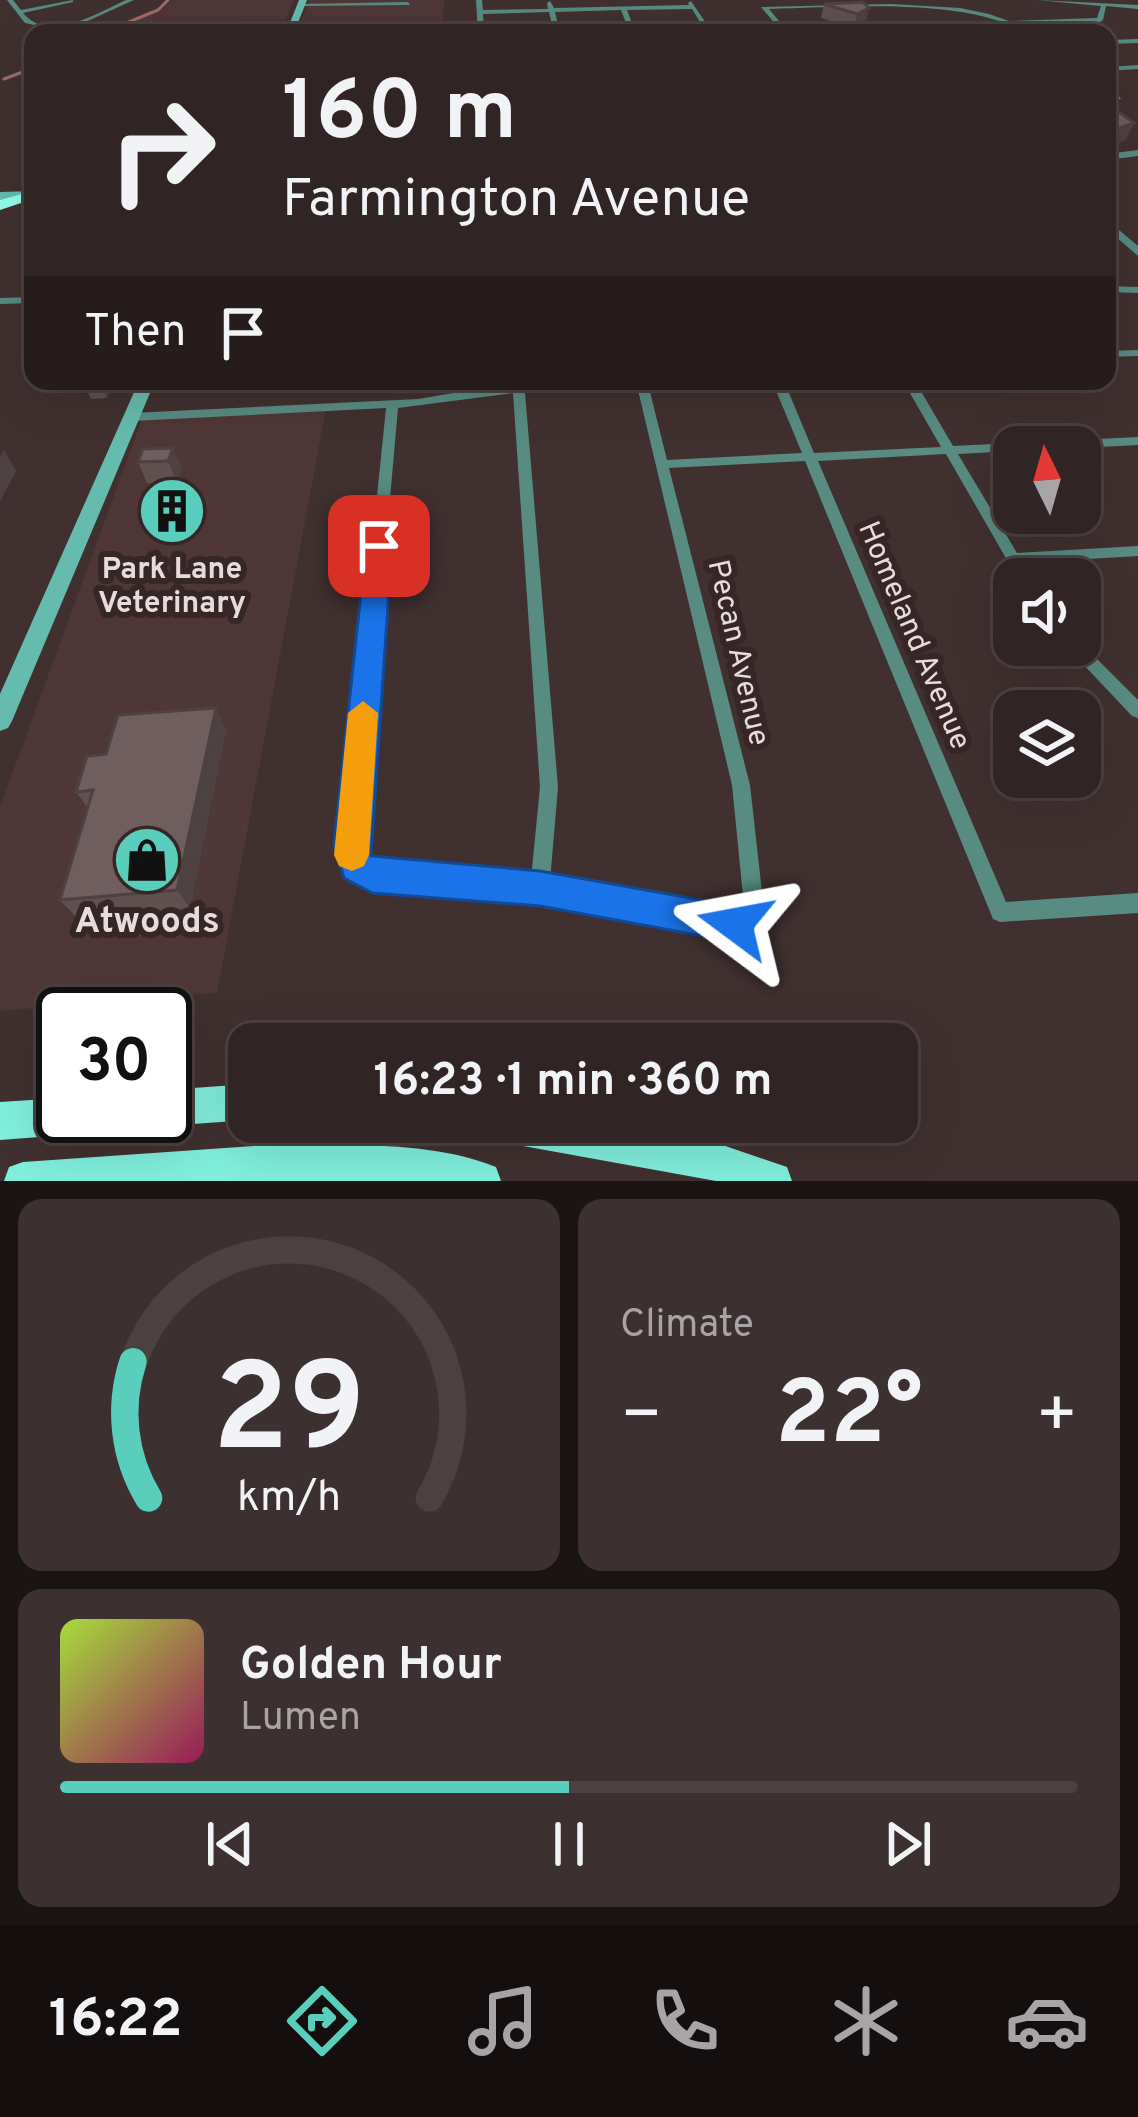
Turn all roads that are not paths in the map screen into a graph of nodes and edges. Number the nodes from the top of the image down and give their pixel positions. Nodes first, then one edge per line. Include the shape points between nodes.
1 (10, 0) edge
2 (131, 0) edge
3 (479, 0) edge
4 (549, 0) edge
5 (865, 0) edge
6 (1040, 0) edge
7 (71, 1) edge
8 (302, 3) edge
9 (692, 3) edge
10 (408, 4) dead end
11 (872, 7) junction
12 (1103, 7) junction
13 (1138, 7) edge
14 (622, 8) junction
15 (551, 10) junction
16 (19, 12) junction
17 (480, 12) junction
18 (1006, 22) junction
19 (34, 24) edge
20 (78, 24) edge
21 (481, 24) edge
22 (555, 24) edge
23 (629, 24) edge
24 (778, 24) edge
25 (891, 24) edge
26 (950, 24) edge
27 (1116, 231) edge
28 (1138, 252) edge
29 (143, 390) edge
30 (511, 390) edge
31 (519, 390) edge
32 (643, 390) edge
33 (782, 390) edge
34 (914, 390) edge
35 (392, 405) junction
36 (132, 417) junction
37 (1138, 441) edge
38 (1101, 443) edge
39 (993, 448) edge
40 (950, 450) junction
41 (810, 458) junction
42 (665, 464) junction
43 (1138, 551) edge
44 (1012, 558) joint
45 (1094, 666) edge
46 (1138, 711) edge
47 (0, 721) edge
48 (540, 889) junction
49 (1138, 903) edge
50 (228, 1104) edge
51 (192, 1106) edge
52 (36, 1118) edge
53 (0, 1121) edge
54 (621, 1143) edge
55 (23, 1181) edge
56 (482, 1181) edge
57 (773, 1181) edge

1 - 16 street
2 - 20 street
3 - 17 street
4 - 15 street
5 - 11 street
6 - 12 street
7 - 16 street
8 - 10 street
9 - 14 street
11 - 18 street via 980,9
11 - 24 street via 764,7
11 - 25 street
12 - 13 street
12 - 18 street via 1107,18
14 - 15 street
14 - 23 street
15 - 17 street
15 - 22 street
16 - 19 street
17 - 21 street
18 - 26 street
27 - 28 street
29 - 36 main road
30 - 35 street
31 - 48 street via 549,787
32 - 42 street, Pecan Avenue
33 - 41 street, Homeland Avenue
34 - 40 street
35 - 36 street
35 - 48 street via 351,844 361,871 384,878
36 - 47 main road
37 - 38 street
39 - 40 street
40 - 41 street
40 - 44 street
41 - 42 street
41 - 49 street, Homeland Avenue via 1000,912
42 - 48 street, Pecan Avenue via 741,784 756,928
43 - 44 street
45 - 46 street
50 - 51 highway
52 - 53 highway
54 - 57 highway via 699,1156
55 - 56 highway via 285,1168

